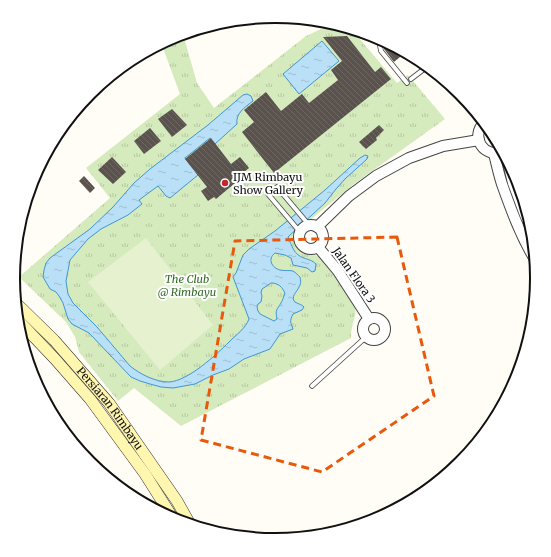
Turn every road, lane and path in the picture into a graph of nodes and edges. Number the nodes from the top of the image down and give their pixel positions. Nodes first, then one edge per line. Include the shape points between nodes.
1 (380, 45) edge
2 (422, 69) edge
3 (411, 79) dead end
4 (407, 83) dead end
5 (481, 127) edge
6 (479, 140) junction
7 (498, 153) edge
8 (499, 155) edge
9 (277, 187) dead end
10 (268, 194) dead end
11 (311, 225) junction
12 (299, 231) junction
13 (318, 246) junction
14 (529, 249) edge
15 (22, 309) edge
16 (369, 319) junction
17 (25, 327) edge
18 (366, 337) junction
19 (312, 386) dead end
20 (168, 511) edge
21 (187, 518) edge

1 - 4 lane via 381,51
2 - 3 lane
5 - 6 street
6 - 7 street via 484,149
6 - 11 street via 443,146 409,158 376,176
8 - 14 street via 505,193
9 - 11 lane
10 - 12 lane
11 - 12 street
11 - 13 street via 322,232 322,240
12 - 13 street via 299,240 303,246 311,249
13 - 16 street, Jalan Flora 3 via 338,271
15 - 21 main road, Persiaran Rimbayu via 54,340 108,403 178,501
16 - 18 street via 362,331
16 - 18 street via 380,320 385,330 379,339 372,340
17 - 20 main road, Persiaran Rimbayu via 90,399 145,474
18 - 19 lane

